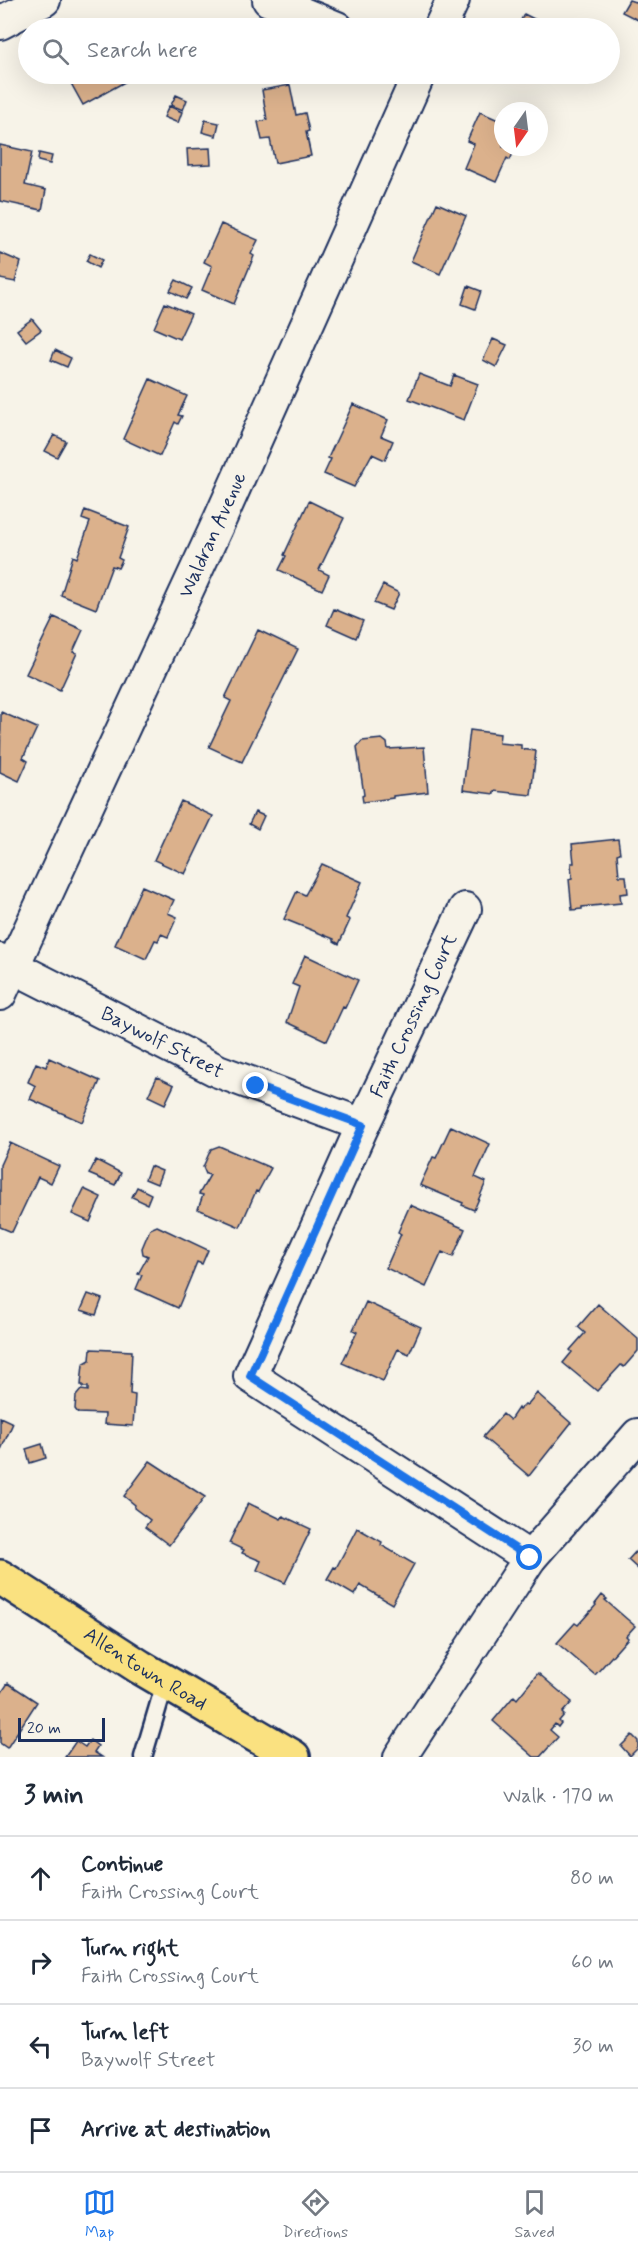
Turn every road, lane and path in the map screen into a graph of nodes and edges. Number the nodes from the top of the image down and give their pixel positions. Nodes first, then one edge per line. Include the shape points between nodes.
1 (44, 0) edge
2 (269, 0) edge
3 (453, 0) edge
4 (313, 18) edge
5 (445, 18) edge
6 (0, 23) edge
7 (415, 84) edge
8 (465, 909) dead end
9 (6, 963) edge
10 (0, 994) edge
11 (363, 1125) junction
12 (638, 1435) edge
13 (530, 1558) junction
14 (0, 1576) edge
15 (165, 1683) junction
16 (143, 1757) edge
17 (294, 1757) edge
18 (400, 1757) edge

1 - 6 street
2 - 4 street
3 - 5 street
7 - 9 street, Waldran Avenue via 226,507
8 - 11 street, Faith Crossing Court
9 - 10 street, Waldran Avenue
9 - 11 street, Baywolf Street via 218,1071
11 - 13 street, Faith Crossing Court via 250,1376
12 - 13 street
13 - 18 street
14 - 15 main road, Allentown Road
15 - 16 lane
15 - 17 main road, Allentown Road

